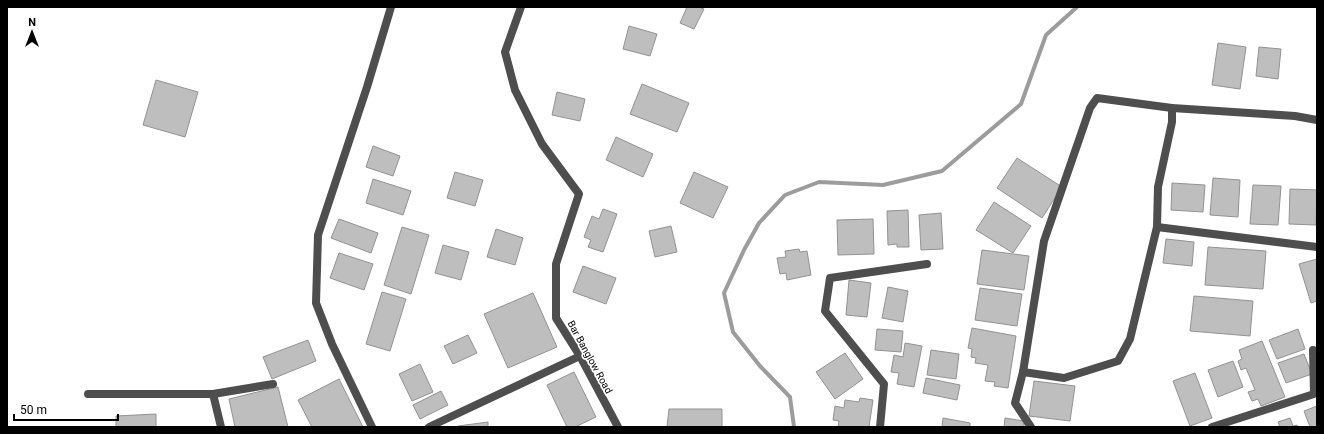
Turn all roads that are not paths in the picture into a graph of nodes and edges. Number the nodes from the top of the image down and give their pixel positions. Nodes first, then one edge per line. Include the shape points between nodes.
1 (392, 7) edge
2 (521, 7) edge
3 (1172, 108) junction
4 (1317, 120) edge
5 (1157, 227) junction
6 (1317, 246) edge
7 (927, 264) dead end
8 (1313, 350) dead end
9 (580, 356) junction
10 (1023, 372) junction
11 (273, 384) dead end
12 (88, 394) dead end
13 (212, 394) junction
14 (221, 427) edge
15 (372, 427) edge
16 (429, 427) edge
17 (618, 427) edge
18 (880, 427) edge
19 (1031, 427) edge
20 (1212, 427) edge

1 - 15 street via 318,235 316,303 332,344
2 - 9 street, Bar Banglow Road via 505,52 515,90 542,144 579,194 556,264 556,318
3 - 4 street via 1296,116
3 - 5 street via 1172,122 1158,187
3 - 10 street via 1097,98 1090,108 1044,241
5 - 6 street
5 - 10 street via 1130,339 1118,361 1064,378
7 - 18 street via 830,278 825,311 884,384
8 - 20 street via 1314,394
9 - 16 street
9 - 17 street, Bar Banglow Road
10 - 19 street via 1015,403
11 - 13 street
12 - 13 street
13 - 14 street

